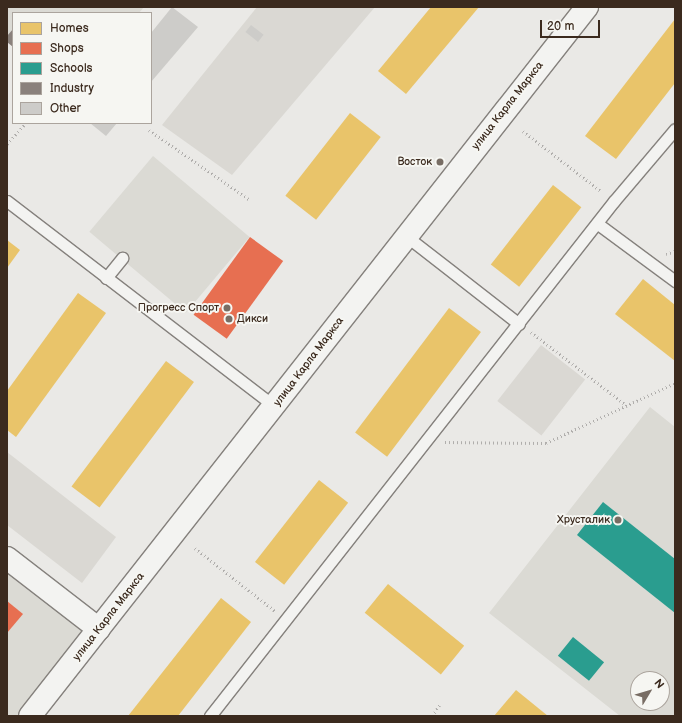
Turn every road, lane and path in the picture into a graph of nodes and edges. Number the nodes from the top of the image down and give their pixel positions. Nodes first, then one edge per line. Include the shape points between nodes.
1 (586, 7) edge
2 (25, 124) edge
3 (148, 130) dead end
4 (675, 130) edge
5 (522, 131) dead end
6 (7, 144) edge
7 (250, 200) dead end
8 (7, 201) edge
9 (614, 201) junction
10 (598, 224) junction
11 (406, 236) junction
12 (122, 258) dead end
13 (106, 278) junction
14 (675, 281) edge
15 (519, 324) junction
16 (675, 383) edge
17 (626, 405) junction
18 (275, 407) junction
19 (427, 441) junction
20 (195, 548) dead end
21 (7, 558) edge
22 (286, 620) junction
23 (99, 629) junction
24 (440, 704) dead end
25 (30, 716) edge
26 (210, 716) edge
27 (432, 716) edge

1 - 11 main road, улица Карла Маркса
2 - 6 path
3 - 7 path
4 - 9 lane
5 - 9 path
8 - 13 lane
9 - 10 lane
10 - 14 lane
10 - 15 lane
11 - 15 lane
11 - 18 main road, улица Карла Маркса
12 - 13 lane
13 - 18 lane
15 - 17 path
15 - 19 lane
16 - 17 path
17 - 19 path via 546,443
18 - 23 main road, улица Карла Маркса
19 - 22 lane
20 - 22 path
21 - 23 main road
22 - 26 lane
23 - 25 main road, улица Карла Маркса
24 - 27 path

